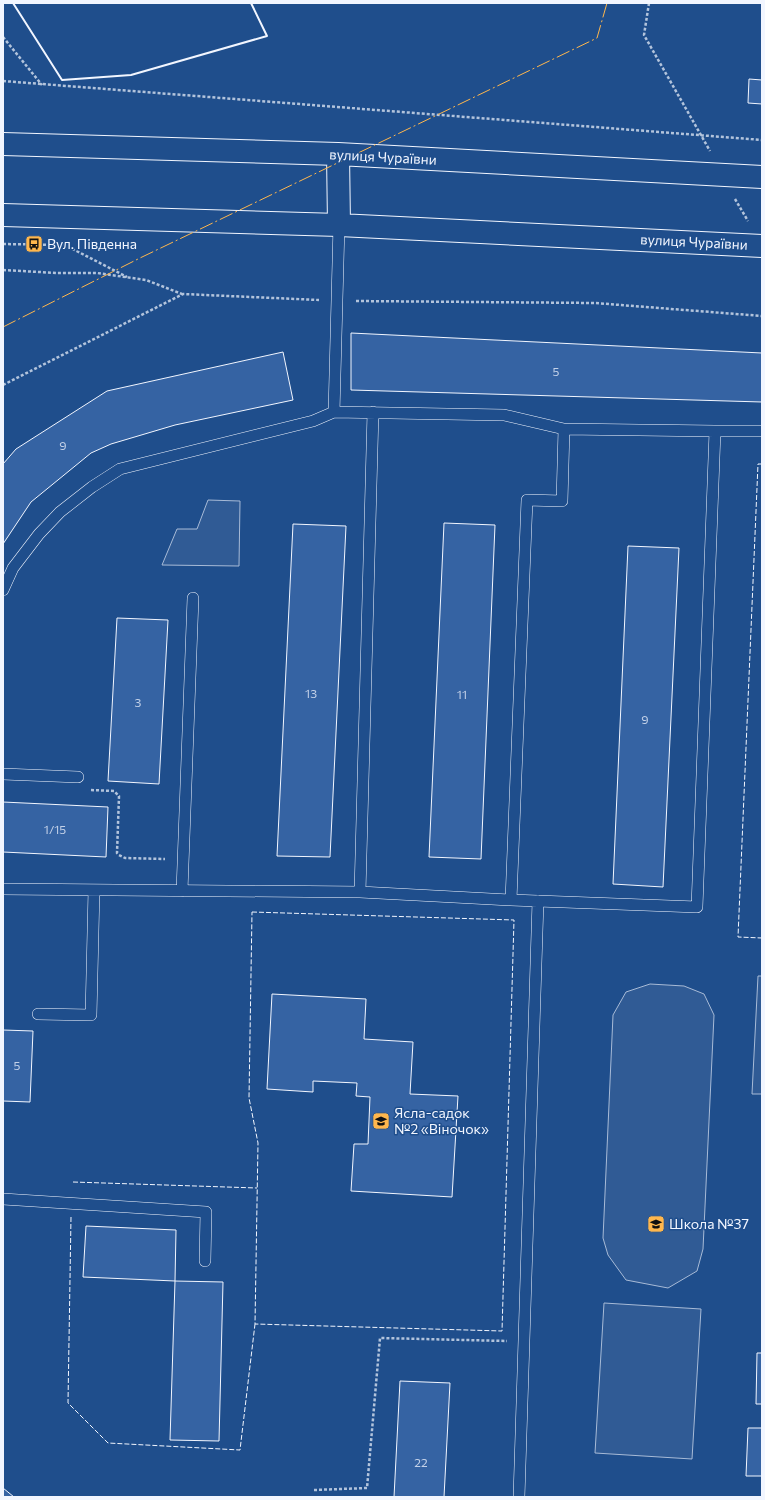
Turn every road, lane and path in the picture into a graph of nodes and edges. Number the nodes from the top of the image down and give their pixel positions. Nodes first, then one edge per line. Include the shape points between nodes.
1 (649, 3) edge
2 (3, 37) edge
3 (3, 81) edge
4 (42, 85) junction
5 (703, 136) junction
6 (762, 140) edge
7 (3, 144) edge
8 (338, 154) junction
9 (722, 175) junction
10 (762, 177) edge
11 (3, 215) edge
12 (339, 225) junction
13 (3, 244) edge
14 (762, 246) edge
15 (3, 270) edge
16 (129, 278) junction
17 (183, 294) junction
18 (337, 300) junction
19 (762, 316) edge
20 (3, 385) edge
21 (334, 412) junction
22 (373, 412) junction
23 (564, 429) junction
24 (762, 431) edge
25 (715, 432) junction
26 (3, 590) edge
27 (194, 598) dead end
28 (3, 774) edge
29 (78, 777) joint
30 (183, 860) junction
31 (3, 889) edge
32 (94, 890) junction
33 (182, 891) junction
34 (360, 892) junction
35 (511, 900) junction
36 (538, 901) junction
37 (38, 1014) dead end
38 (3, 1199) edge
39 (205, 1261) dead end
40 (524, 1342) junction
41 (314, 1490) dead end
42 (519, 1497) edge

1 - 5 path via 644,35
2 - 4 path
3 - 4 path
4 - 5 path
5 - 6 path
5 - 9 path
7 - 8 street, вулиця Чураївни
8 - 9 street, вулиця Чураївни
8 - 12 street
9 - 10 street, вулиця Чураївни
9 - 14 path
11 - 12 street, вулиця Чураївни
12 - 14 street, вулиця Чураївни
12 - 18 lane
13 - 16 path via 65,245
15 - 16 path via 97,273
16 - 17 path via 146,280
17 - 18 path
17 - 20 path
18 - 19 path via 594,303
18 - 21 lane
21 - 22 lane
21 - 26 lane via 313,421 120,469 60,512 13,568
22 - 23 lane via 504,415
22 - 34 lane
23 - 25 lane
23 - 35 lane via 562,501 527,500
24 - 25 lane
25 - 36 lane via 697,907
27 - 30 lane
28 - 29 lane
29 - 30 path via 78,790 114,791 119,796 117,853 120,856
30 - 33 lane
31 - 32 lane
32 - 33 lane
32 - 37 lane via 90,1015
33 - 34 lane
34 - 35 lane
35 - 36 lane
36 - 40 lane
38 - 39 lane via 206,1212
40 - 41 path via 380,1338 367,1488
40 - 42 lane

